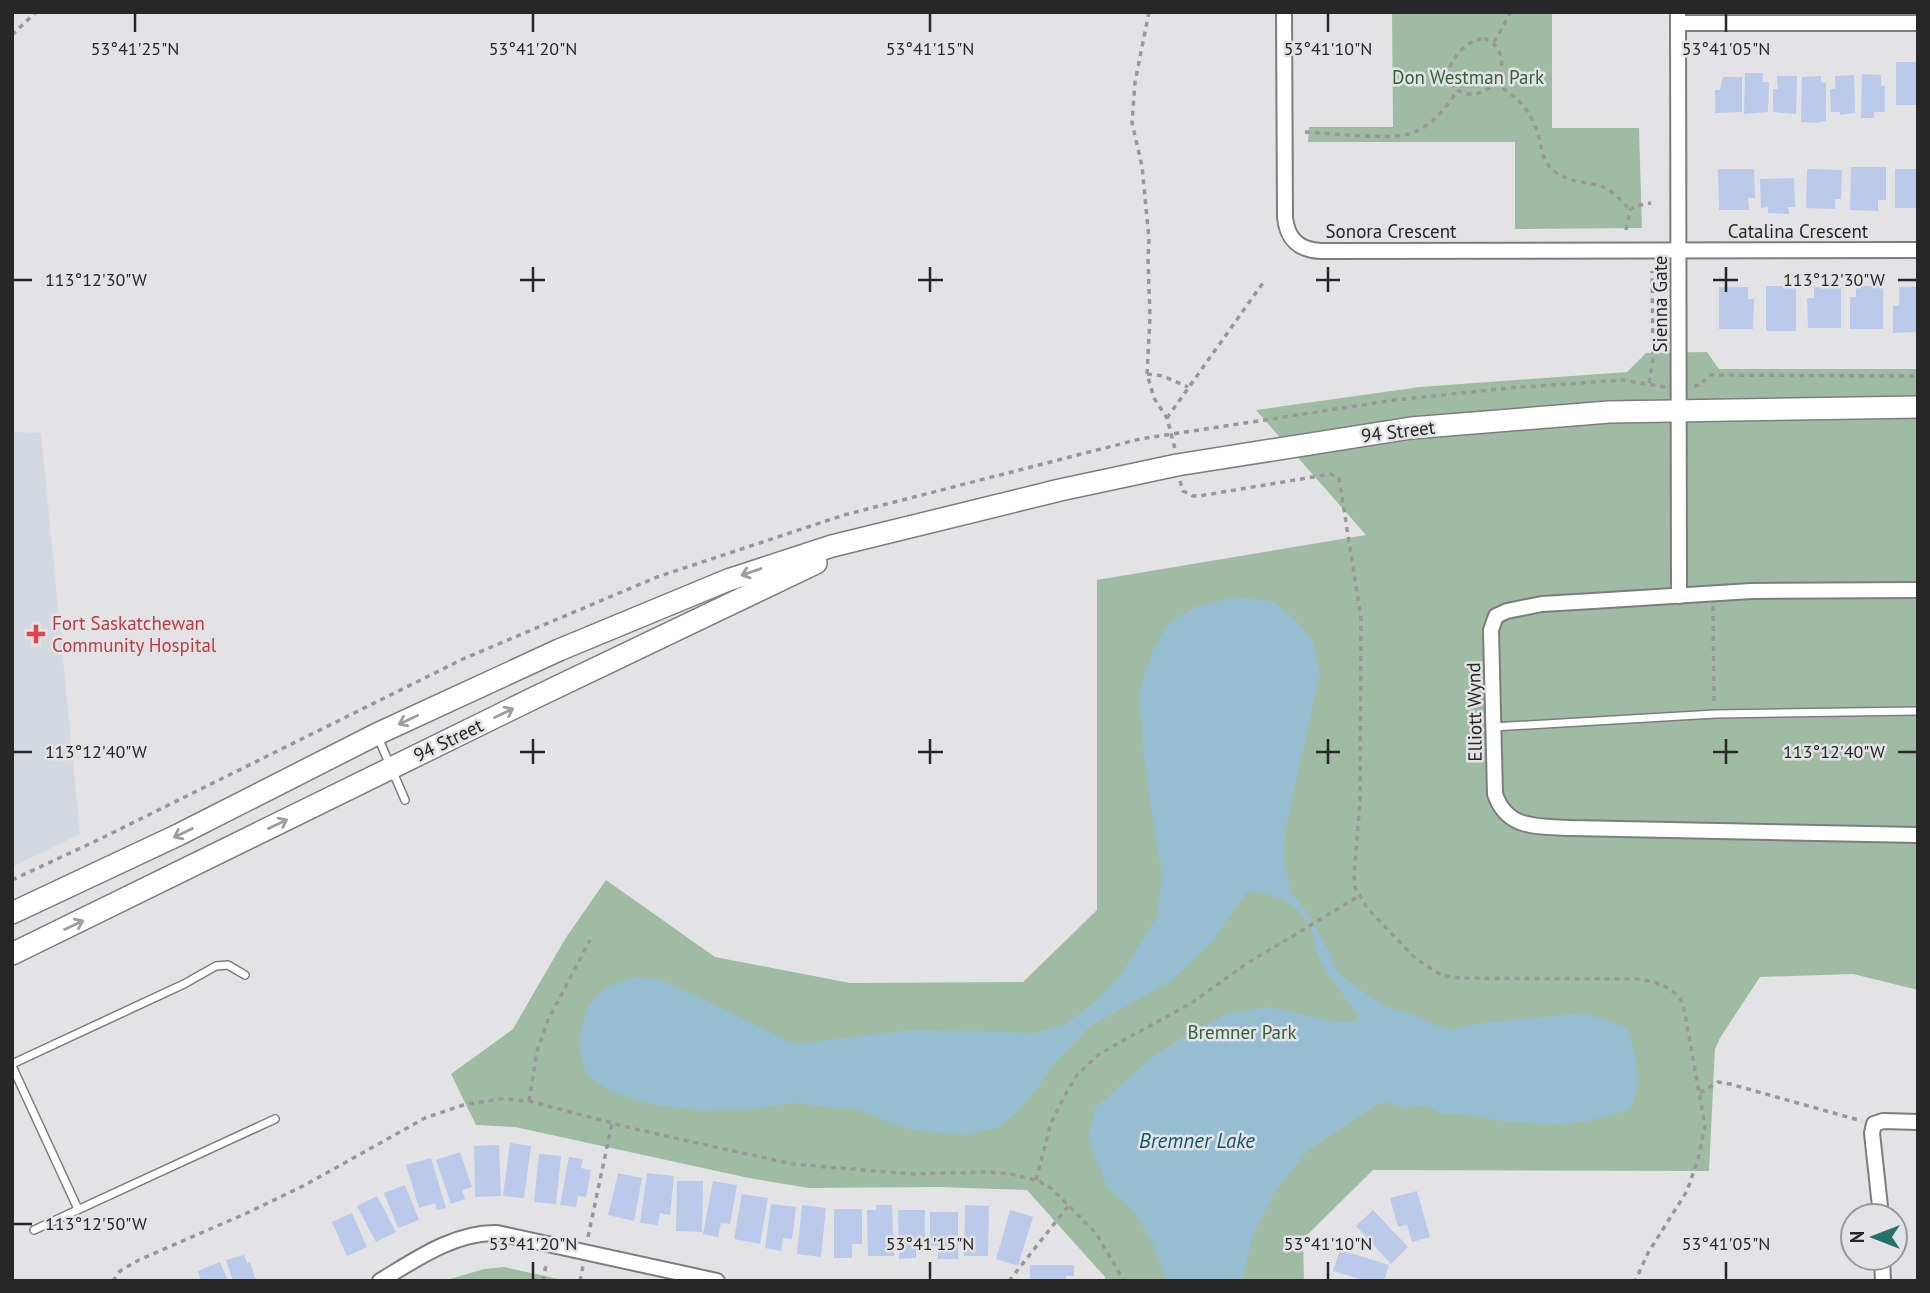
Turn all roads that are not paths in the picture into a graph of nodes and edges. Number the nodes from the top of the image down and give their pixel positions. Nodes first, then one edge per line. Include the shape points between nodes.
1 (1284, 12) edge
2 (1678, 18) edge
3 (1914, 20) edge
4 (1679, 249) junction
5 (1918, 250) edge
6 (1918, 407) edge
7 (1680, 409) junction
8 (887, 534) junction
9 (1918, 590) edge
10 (1679, 596) junction
11 (1918, 711) edge
12 (1493, 727) junction
13 (377, 734) junction
14 (391, 769) junction
15 (405, 800) dead end
16 (1918, 835) edge
17 (12, 912) edge
18 (12, 954) edge
19 (245, 975) dead end
20 (12, 1065) edge
21 (275, 1119) dead end
22 (1918, 1122) edge
23 (1879, 1202) edge
24 (78, 1209) junction
25 (34, 1230) dead end
26 (380, 1281) edge
27 (717, 1281) edge

1 - 4 street, Sonora Crescent via 1285,217 1289,233 1302,248
2 - 3 street
2 - 4 street, Sienna Gate
4 - 5 street, Catalina Crescent
4 - 7 street, Sienna Gate
6 - 7 main road, 94 Street
7 - 8 main road, 94 Street via 1411,428 1177,465
7 - 10 street, Sienna Gate
8 -> 13 main road, 94 Street via 832,545 728,580 559,650
14 -> 8 main road, 94 Street via 777,580
9 - 10 street, Elliott Wynd
10 - 12 street, Elliott Wynd via 1542,604 1496,616 1491,629
11 - 12 lane via 1715,714
12 - 16 street, Elliott Wynd via 1495,794 1500,807 1524,824
13 - 14 lane
13 -> 17 main road, 94 Street via 178,835
14 - 15 lane
18 -> 14 main road, 94 Street
19 - 20 lane via 228,965 216,966
20 - 24 lane
21 - 24 lane
22 - 23 street via 1874,1124
24 - 25 lane
26 - 27 street via 425,1254 477,1233 497,1233

